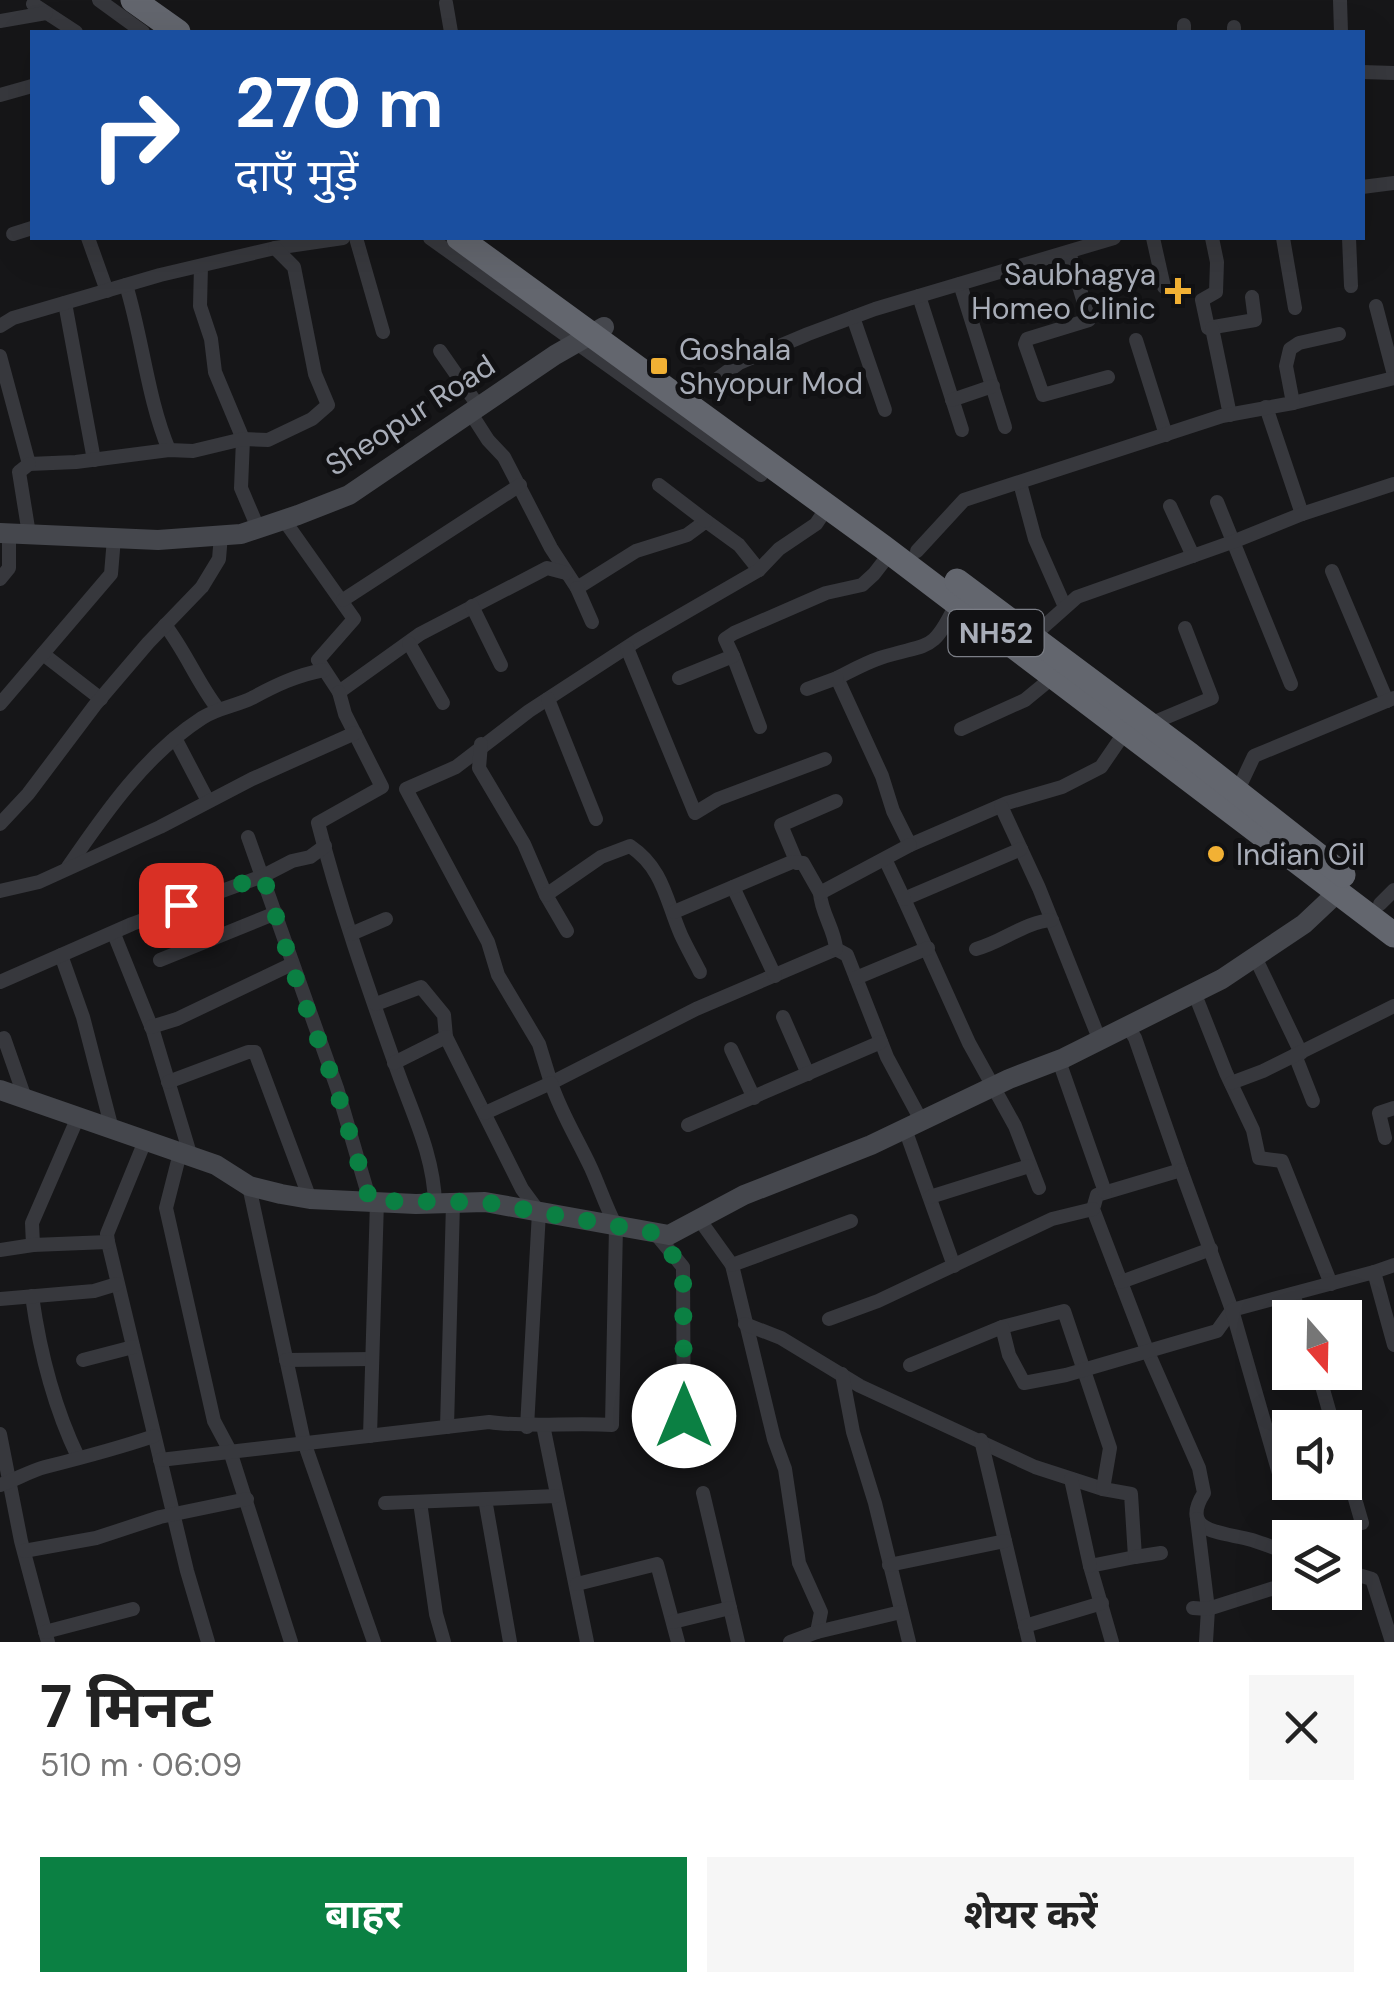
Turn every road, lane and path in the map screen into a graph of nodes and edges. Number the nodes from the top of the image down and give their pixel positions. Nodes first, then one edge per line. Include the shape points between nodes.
1 (100, 0) edge
2 (154, 0) edge
3 (1340, 0) edge
4 (446, 3) dead end
5 (33, 4) dead end
6 (46, 12) junction
7 (0, 21) edge
8 (133, 22) edge
9 (73, 30) edge
10 (169, 30) edge
11 (195, 30) edge
12 (451, 30) edge
13 (1341, 30) edge
14 (1365, 72) edge
15 (1394, 73) edge
16 (30, 87) edge
17 (0, 95) edge
18 (1394, 183) edge
19 (1365, 187) edge
20 (30, 229) edge
21 (13, 234) dead end
22 (89, 240) edge
23 (329, 240) edge
24 (357, 240) edge
25 (433, 240) edge
26 (463, 240) edge
27 (482, 240) edge
28 (1108, 240) edge
29 (1153, 240) edge
30 (1212, 240) edge
31 (1283, 240) edge
32 (1349, 240) edge
33 (275, 248) junction
34 (1069, 252) junction
35 (201, 266) junction
36 (960, 284) junction
37 (126, 285) junction
38 (1351, 286) dead end
39 (1164, 287) dead end
40 (107, 291) junction
41 (919, 296) junction
42 (1252, 297) dead end
43 (65, 304) junction
44 (1376, 306) dead end
45 (1295, 308) dead end
46 (852, 317) junction
47 (0, 326) edge
48 (1212, 328) junction
49 (383, 332) dead end
50 (1339, 334) dead end
51 (591, 335) junction
52 (1136, 340) dead end
53 (440, 352) dead end
54 (0, 356) edge
55 (1108, 376) dead end
56 (1394, 377) edge
57 (993, 386) junction
58 (697, 394) junction
59 (952, 400) junction
60 (1293, 404) junction
61 (1266, 407) junction
62 (474, 409) junction
63 (885, 410) dead end
64 (1230, 415) junction
65 (1005, 427) dead end
66 (962, 430) dead end
67 (1166, 435) junction
68 (243, 438) junction
69 (169, 450) junction
70 (94, 460) junction
71 (28, 464) junction
72 (761, 475) dead end
73 (1020, 483) junction
74 (660, 484) dead end
75 (1394, 484) edge
76 (520, 485) junction
77 (1217, 502) dead end
78 (828, 506) junction
79 (1170, 506) dead end
80 (1302, 514) junction
81 (284, 520) junction
82 (706, 522) junction
83 (258, 528) junction
84 (13, 534) edge
85 (221, 535) junction
86 (114, 538) junction
87 (1235, 541) junction
88 (904, 552) junction
89 (1193, 556) junction
90 (758, 570) junction
91 (1332, 571) dead end
92 (566, 573) junction
93 (0, 579) edge
94 (577, 588) junction
95 (343, 600) junction
96 (957, 602) junction
97 (472, 606) junction
98 (1064, 608) junction
99 (592, 622) dead end
100 (164, 625) junction
101 (1185, 628) dead end
102 (1032, 637) junction
103 (409, 643) junction
104 (626, 648) junction
105 (43, 654) junction
106 (733, 656) junction
107 (501, 666) dead end
108 (324, 670) junction
109 (1053, 677) junction
110 (679, 678) dead end
111 (837, 678) junction
112 (1291, 684) dead end
113 (807, 689) dead end
114 (339, 692) junction
115 (101, 699) junction
116 (548, 699) junction
117 (1390, 699) edge
118 (443, 703) dead end
119 (0, 704) edge
120 (218, 709) junction
121 (760, 728) dead end
122 (1137, 728) junction
123 (961, 729) dead end
124 (355, 733) junction
125 (175, 738) junction
126 (482, 744) junction
127 (825, 759) dead end
128 (1237, 792) junction
129 (836, 800) dead end
130 (208, 801) junction
131 (1001, 806) junction
132 (596, 819) dead end
133 (0, 824) edge
134 (248, 836) dead end
135 (324, 846) junction
136 (910, 846) junction
137 (1021, 849) junction
138 (885, 859) junction
139 (797, 863) junction
140 (66, 870) junction
141 (263, 876) junction
142 (734, 887) junction
143 (2, 892) edge
144 (820, 892) junction
145 (1338, 892) junction
146 (546, 895) junction
147 (904, 899) junction
148 (1389, 903) edge
149 (674, 912) junction
150 (276, 913) junction
151 (386, 920) dead end
152 (1052, 920) junction
153 (567, 931) dead end
154 (114, 934) junction
155 (351, 934) junction
156 (1394, 935) edge
157 (928, 948) junction
158 (836, 949) junction
159 (976, 949) dead end
160 (60, 955) junction
161 (1256, 956) junction
162 (160, 960) dead end
163 (292, 964) junction
164 (700, 972) dead end
165 (775, 976) junction
166 (856, 978) junction
167 (0, 982) edge
168 (1194, 992) junction
169 (376, 1004) junction
170 (1394, 1006) edge
171 (783, 1017) dead end
172 (151, 1027) junction
173 (1128, 1027) junction
174 (446, 1037) junction
175 (4, 1038) dead end
176 (1100, 1041) junction
177 (880, 1042) junction
178 (731, 1049) dead end
179 (1298, 1054) junction
180 (1058, 1061) junction
181 (394, 1063) junction
182 (808, 1074) junction
183 (168, 1082) junction
184 (551, 1083) junction
185 (1231, 1083) junction
186 (995, 1087) junction
187 (1, 1092) edge
188 (25, 1098) junction
189 (754, 1098) junction
190 (1313, 1101) dead end
191 (1394, 1108) edge
192 (485, 1113) junction
193 (78, 1117) junction
194 (688, 1125) dead end
195 (914, 1126) junction
196 (112, 1129) junction
197 (1385, 1138) dead end
198 (145, 1140) junction
199 (186, 1155) junction
200 (1029, 1166) junction
201 (1180, 1170) junction
202 (249, 1186) junction
203 (1039, 1188) dead end
204 (1105, 1192) junction
205 (930, 1197) junction
206 (310, 1200) junction
207 (374, 1201) junction
208 (444, 1203) junction
209 (1093, 1208) junction
210 (538, 1212) junction
211 (699, 1219) junction
212 (851, 1222) dead end
213 (616, 1226) junction
214 (655, 1233) junction
215 (108, 1242) junction
216 (32, 1245) junction
217 (1210, 1249) junction
218 (0, 1250) edge
219 (732, 1265) junction
220 (1394, 1265) edge
221 (954, 1266) junction
222 (1374, 1272) junction
223 (1121, 1282) junction
224 (118, 1284) junction
225 (1331, 1284) junction
226 (1293, 1294) junction
227 (32, 1296) junction
228 (0, 1299) edge
229 (1295, 1300) edge
230 (1232, 1310) junction
231 (829, 1319) dead end
232 (745, 1324) junction
233 (1002, 1327) junction
234 (1394, 1345) edge
235 (133, 1347) junction
236 (1147, 1350) junction
237 (372, 1359) junction
238 (83, 1360) dead end
239 (286, 1360) junction
240 (910, 1364) dead end
241 (1086, 1370) junction
242 (842, 1374) junction
243 (544, 1425) junction
244 (446, 1426) junction
245 (527, 1427) junction
246 (0, 1434) edge
247 (154, 1436) junction
248 (370, 1436) junction
249 (980, 1440) junction
250 (304, 1442) junction
251 (1272, 1448) edge
252 (230, 1452) junction
253 (684, 1452) dead end
254 (78, 1457) junction
255 (160, 1460) junction
256 (1070, 1479) junction
257 (5, 1483) edge
258 (1103, 1489) junction
259 (703, 1493) dead end
260 (556, 1496) junction
261 (246, 1499) junction
262 (486, 1499) junction
263 (420, 1502) junction
264 (385, 1504) dead end
265 (173, 1513) junction
266 (1196, 1518) junction
267 (1005, 1541) junction
268 (1272, 1547) edge
269 (24, 1550) junction
270 (1161, 1553) dead end
271 (1134, 1558) junction
272 (889, 1565) junction
273 (1090, 1566) junction
274 (1362, 1576) edge
275 (577, 1584) junction
276 (1272, 1588) edge
277 (1102, 1603) junction
278 (730, 1608) junction
279 (1200, 1609) junction
280 (133, 1610) dead end
281 (901, 1612) junction
282 (674, 1622) junction
283 (1390, 1623) edge
284 (1025, 1626) junction
285 (817, 1632) junction
286 (46, 1637) edge
287 (208, 1642) edge
288 (291, 1642) edge
289 (374, 1642) edge
290 (444, 1642) edge
291 (510, 1642) edge
292 (587, 1642) edge
293 (678, 1642) edge
294 (738, 1642) edge
295 (790, 1642) edge
296 (909, 1642) edge
297 (1029, 1642) edge
298 (1112, 1642) edge
299 (1206, 1642) edge
300 (1392, 1642) edge

1 - 8 street
2 - 11 highway
3 - 13 street
4 - 12 street
5 - 6 street
6 - 7 street
6 - 9 street
8 - 10 highway
14 - 15 street
16 - 17 street
18 - 19 street
20 - 21 street
22 - 40 street
23 - 33 street
24 - 49 street
25 - 51 street
26 - 51 highway, NH52
27 - 51 highway, NH52
28 - 34 street
29 - 39 street
30 - 48 street via 1216,292 1202,300
31 - 45 street
32 - 38 street
33 - 35 street
33 - 68 street via 294,266 328,405 268,440
34 - 36 street
34 - 55 street via 1089,320 1025,344 1042,395
35 - 37 street
35 - 68 street via 200,306 215,372
36 - 41 street
36 - 57 street
37 - 40 street
37 - 69 street via 154,414
40 - 43 street
41 - 46 street
41 - 59 street
42 - 48 street via 1255,320
43 - 47 street
43 - 70 street
44 - 56 street
46 - 58 street via 739,363
46 - 63 street
48 - 64 street
50 - 60 street via 1290,349
51 - 58 highway, NH52
51 - 62 street, Sheopur Road
51 - 72 street
51 - 78 highway, NH52
52 - 67 street
53 - 62 street
54 - 71 street
56 - 60 street
57 - 59 street
57 - 65 street
58 - 88 highway, NH52
59 - 66 street
60 - 61 street
61 - 64 street
61 - 80 street
62 - 76 street
62 - 81 street, Sheopur Road via 349,494
64 - 67 street
67 - 73 street
68 - 69 street
68 - 83 street via 241,488
69 - 70 street
70 - 71 street
71 - 84 street via 19,472
73 - 88 street via 964,500
73 - 98 street
74 - 82 street
75 - 80 street
76 - 92 street
76 - 95 street
77 - 87 street
78 - 88 highway, NH52
78 - 90 street via 816,524
79 - 89 street
80 - 87 street
81 - 83 street, Sheopur Road
81 - 95 street
82 - 90 street
82 - 94 street via 636,551
83 - 85 street, Sheopur Road
84 - 86 street, Sheopur Road
84 - 93 street
85 - 86 street, Sheopur Road
85 - 100 street via 219,559 202,587
86 - 105 street via 112,574
87 - 89 street
87 - 112 street
88 - 96 highway, NH52
88 - 102 highway, NH52
88 - 106 street via 862,585 826,593 724,639
89 - 98 street via 1078,596
90 - 104 street
91 - 117 street
92 - 94 street
92 - 97 street via 547,568
94 - 99 street
95 - 108 street via 354,619 318,660
96 - 109 highway, NH52
96 - 111 street via 942,633 924,649 880,658
97 - 103 street
97 - 107 street
98 - 102 street
100 - 115 street
100 - 120 street
101 - 122 street via 1212,698
102 - 122 highway, NH52
103 - 114 street
103 - 118 street
104 - 116 street
104 - 127 street via 695,813
105 - 115 street
105 - 119 street
106 - 110 street
106 - 121 street
108 - 114 street
108 - 120 street
109 - 122 highway, NH52
109 - 123 street via 1025,700
111 - 113 street
111 - 136 street
114 - 124 street
115 - 133 street
116 - 126 street
116 - 132 street
117 - 128 street via 1254,756
120 - 125 street
122 - 128 highway, NH52
122 - 131 street via 1101,767
122 - 145 highway, NH52
124 - 130 street
124 - 135 street via 382,787 318,823
125 - 130 street
125 - 140 street via 136,775
126 - 146 street via 480,768
126 - 184 street via 456,767 406,789 488,942
128 - 148 highway, NH52
129 - 139 street via 781,825
130 - 140 street
131 - 136 street
131 - 137 street
134 - 141 street
135 - 141 street
135 - 155 street
136 - 138 street
137 - 147 street
137 - 152 street
138 - 144 street
138 - 147 street
139 - 142 street
139 - 144 street
140 - 143 street
141 - 150 street
141 - 154 street
142 - 149 street
142 - 165 street
144 - 158 street
145 - 156 highway, NH52
145 - 161 street
146 - 149 street via 601,857 630,846 648,858
146 - 153 street
147 - 157 street
149 - 164 street
150 - 162 street
150 - 163 street
151 - 155 street
152 - 159 street
152 - 176 street
154 - 160 street
154 - 172 street
155 - 169 street
157 - 166 street
157 - 186 street
158 - 165 street
158 - 166 street via 847,955
160 - 167 street
160 - 196 street
161 - 168 street
161 - 179 street
163 - 172 street
163 - 207 street
165 - 184 street
166 - 177 street
168 - 173 street
168 - 185 street
169 - 174 street via 421,987 444,1015
169 - 181 street
170 - 179 street
171 - 182 street
172 - 183 street
173 - 176 street
173 - 201 street
174 - 181 street
174 - 192 street
175 - 188 street
176 - 180 street
177 - 182 street
177 - 195 street
178 - 189 street
179 - 185 street
179 - 190 street
180 - 186 street
180 - 204 street
181 - 208 street
182 - 189 street
183 - 199 street
183 - 206 street via 255,1052
184 - 192 street
184 - 213 street
185 - 225 street via 1254,1130 1259,1158 1282,1160
186 - 195 street
186 - 200 street
187 - 188 street
188 - 193 street
189 - 194 street
191 - 197 street via 1378,1113
192 - 210 street
193 - 196 street
193 - 216 street via 32,1223
195 - 205 street
195 - 211 street
196 - 198 street
198 - 199 street
198 - 215 street
199 - 202 street
199 - 252 street via 166,1208 214,1421
200 - 203 street
200 - 205 street
201 - 204 street
201 - 217 street
202 - 206 street
202 - 239 street
204 - 209 street
205 - 221 street
206 - 207 street
207 - 208 street
207 - 237 street
208 - 210 street
208 - 244 street
209 - 221 street
209 - 223 street
210 - 213 street
210 - 245 street
211 - 214 street via 670,1236
211 - 219 street
212 - 219 street
213 - 214 street
213 - 243 street via 612,1425
214 - 253 street via 683,1268
215 - 216 street
215 - 224 street
216 - 218 street
217 - 223 street
217 - 230 street
219 - 232 street
220 - 222 street
221 - 231 street
222 - 225 street
222 - 234 street
223 - 236 street
224 - 227 street
224 - 235 street
225 - 226 street
226 - 229 street
226 - 230 street
227 - 228 street
227 - 254 street via 47,1378
230 - 236 street via 1217,1331
230 - 251 street
232 - 242 street
232 - 285 street via 786,1469 799,1563 821,1612
233 - 240 street
233 - 241 street via 1024,1383
233 - 241 street via 1064,1312
235 - 238 street
235 - 247 street
236 - 241 street
236 - 266 street via 1199,1468 1204,1493
237 - 239 street
237 - 248 street
239 - 250 street
241 - 258 street via 1110,1448
242 - 249 street
242 - 272 street
243 - 245 street
243 - 260 street
244 - 245 street
244 - 248 street
246 - 257 street
247 - 254 street
247 - 255 street
248 - 250 street
249 - 256 street
249 - 267 street
250 - 252 street
250 - 289 street
252 - 255 street
252 - 261 street
254 - 257 street
255 - 265 street
256 - 258 street
256 - 273 street
257 - 269 street
258 - 271 street via 1131,1494
259 - 278 street
260 - 262 street
260 - 275 street
261 - 265 street
261 - 288 street
262 - 263 street
262 - 291 street
263 - 264 street
263 - 290 street
265 - 269 street via 96,1538
265 - 287 street
266 - 268 street via 1209,1531
266 - 279 street
267 - 272 street
267 - 284 street
269 - 286 street
270 - 271 street
271 - 273 street
272 - 281 street
273 - 277 street
274 - 283 street via 1372,1580
275 - 282 street via 657,1564
275 - 292 street
276 - 279 street
277 - 284 street
277 - 298 street
278 - 282 street
278 - 294 street
279 - 299 street
280 - 286 street
281 - 285 street
281 - 296 street
282 - 293 street
283 - 300 street
284 - 297 street
285 - 295 street

